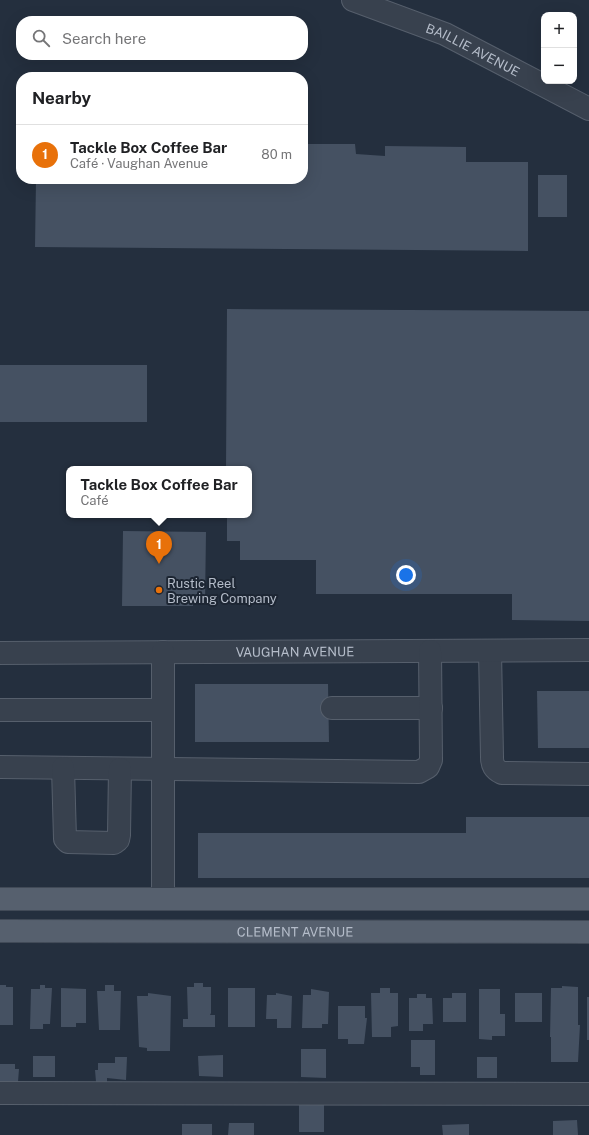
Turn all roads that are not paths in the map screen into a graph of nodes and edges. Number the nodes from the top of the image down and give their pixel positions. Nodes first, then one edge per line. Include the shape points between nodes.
1 (353, 0) edge
2 (589, 109) edge
3 (490, 650) junction
4 (589, 650) edge
5 (430, 651) junction
6 (163, 652) junction
7 (0, 653) edge
8 (332, 708) dead end
9 (431, 708) junction
10 (0, 710) edge
11 (163, 710) junction
12 (0, 767) edge
13 (63, 768) junction
14 (120, 769) junction
15 (163, 769) junction
16 (589, 774) edge
17 (0, 899) edge
18 (163, 899) junction
19 (589, 899) edge
20 (0, 931) edge
21 (589, 932) edge
22 (0, 1093) edge
23 (589, 1094) edge

1 - 2 street, BAILLIE AVENUE via 445,34
3 - 4 street, VAUGHAN AVENUE
3 - 5 street, VAUGHAN AVENUE
3 - 16 street via 492,764 497,771
5 - 6 street, VAUGHAN AVENUE
5 - 9 street
6 - 7 street, VAUGHAN AVENUE
6 - 11 street
8 - 9 street
9 - 15 street via 431,760 428,768 419,772
10 - 11 street
11 - 15 street
12 - 13 street
13 - 14 street
13 - 14 street via 65,839 68,842 114,843 119,835
14 - 15 street
15 - 18 street
17 - 18 main road
18 - 19 main road
20 - 21 main road, CLEMENT AVENUE
22 - 23 street

